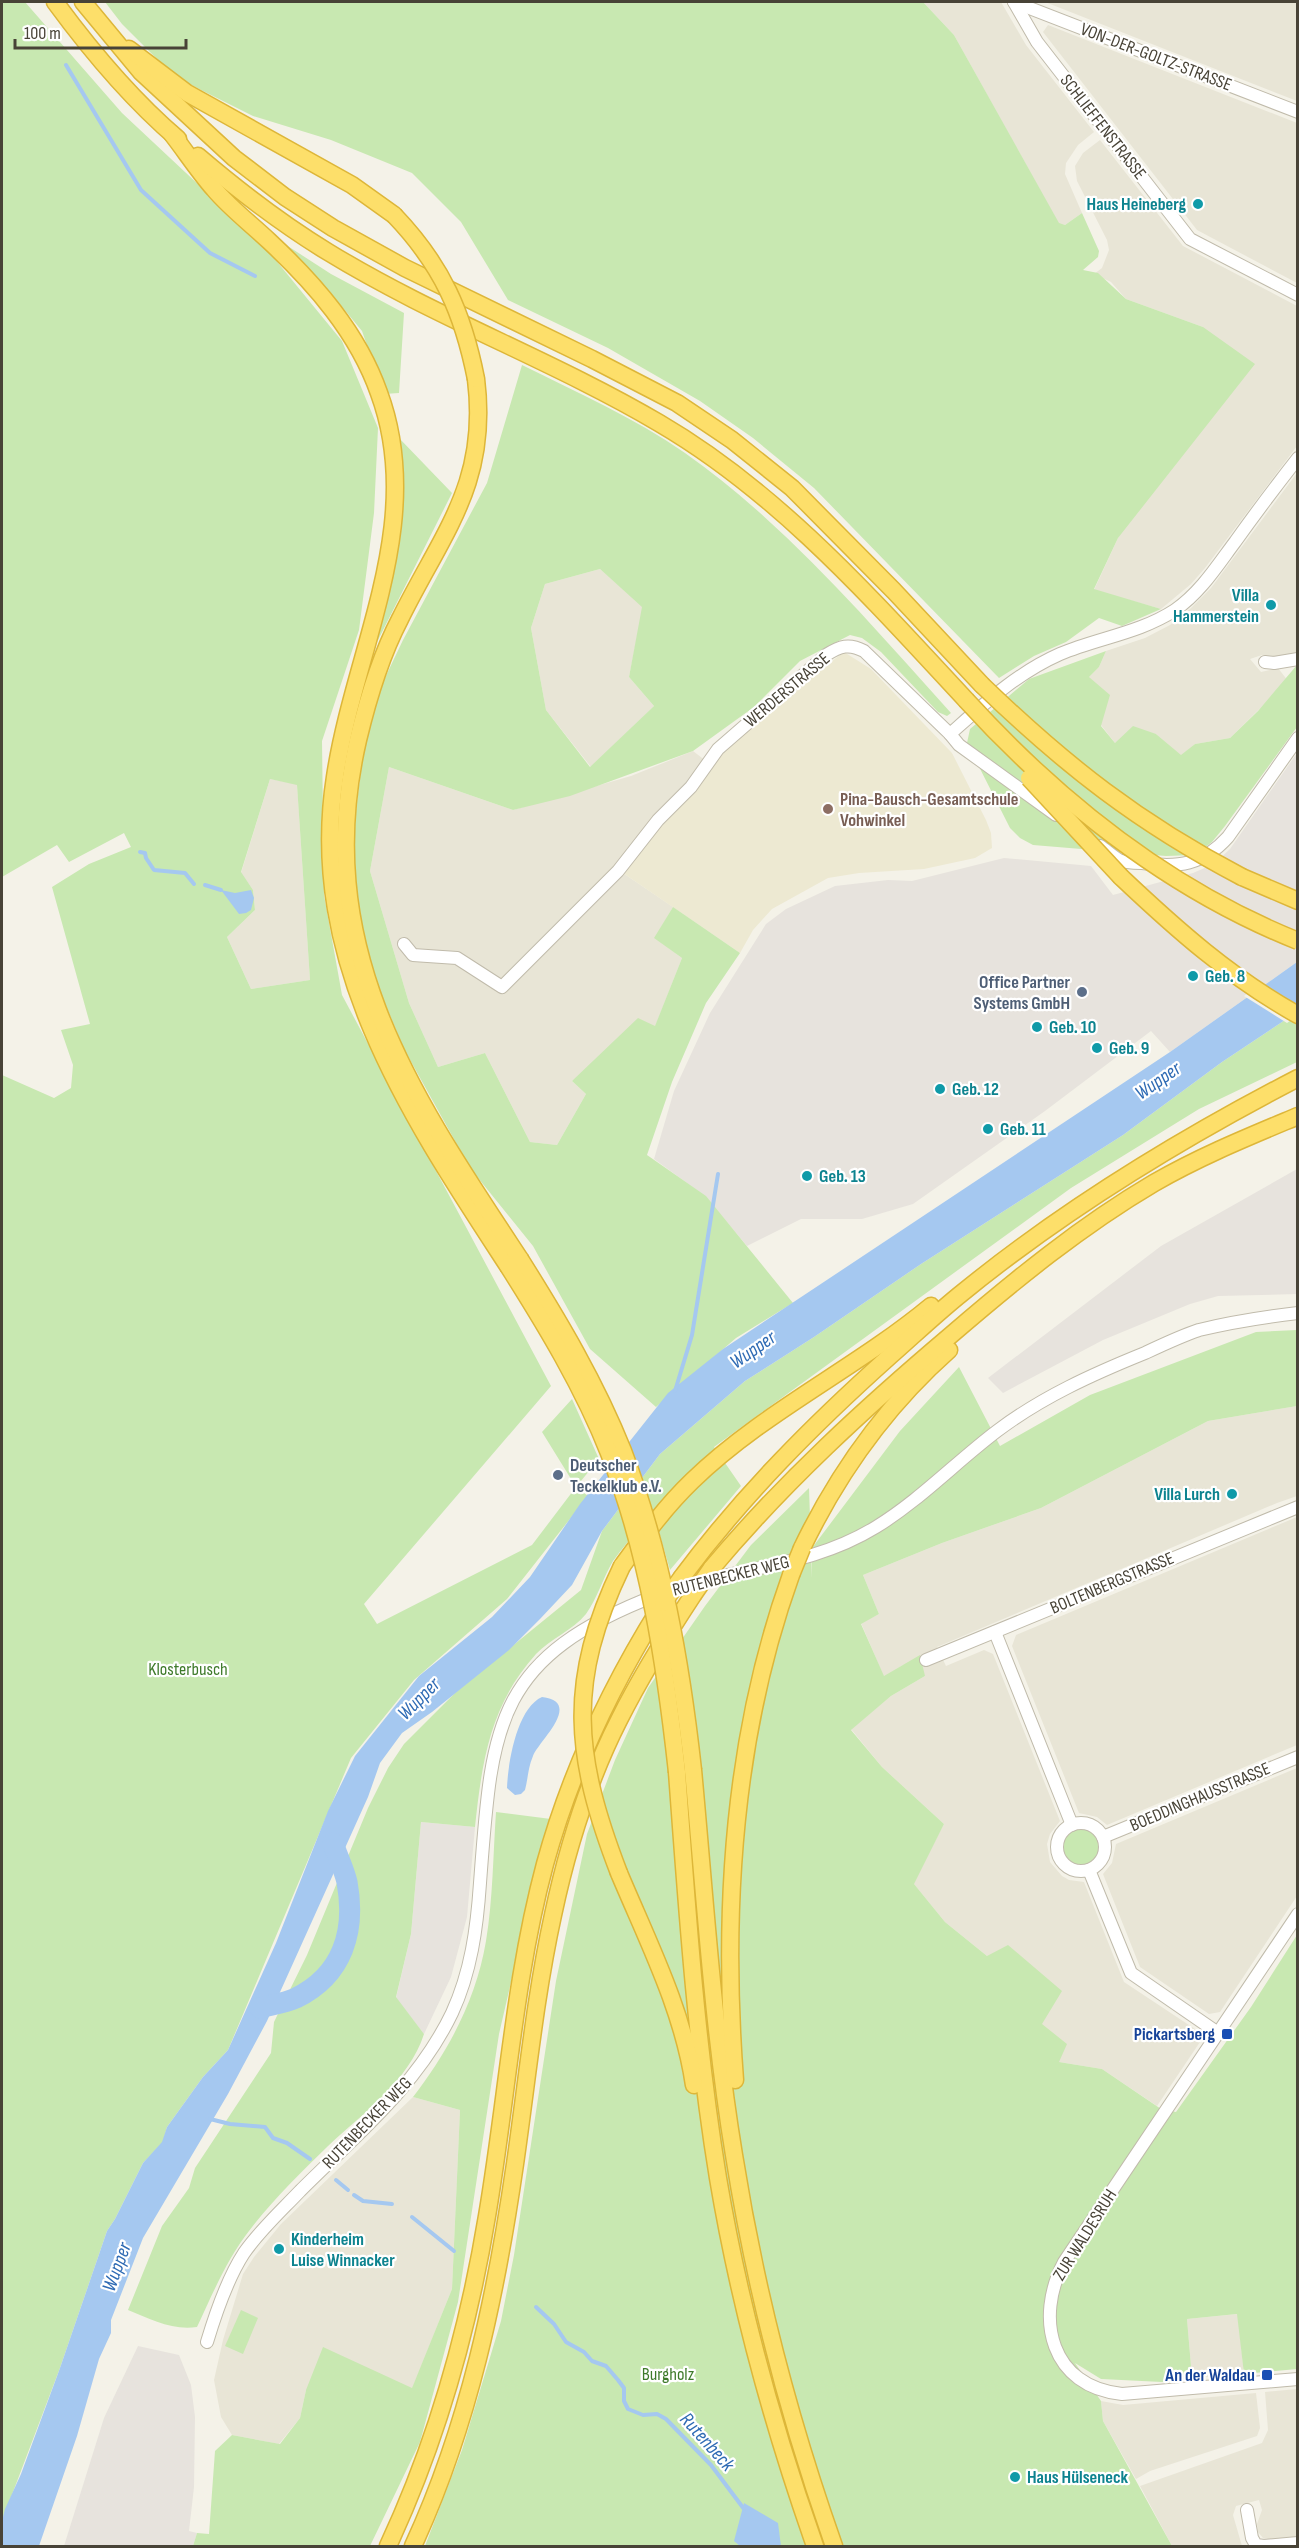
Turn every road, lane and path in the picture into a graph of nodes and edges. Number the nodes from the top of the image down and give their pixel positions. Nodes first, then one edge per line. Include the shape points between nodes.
1 (55, 2) edge
2 (83, 2) edge
3 (1014, 2) edge
4 (107, 33) junction
5 (1298, 112) edge
6 (172, 134) junction
7 (1298, 295) edge
8 (1298, 458) edge
9 (1298, 659) edge
10 (1265, 662) dead end
11 (359, 702) junction
12 (986, 722) junction
13 (950, 734) junction
14 (1298, 738) edge
15 (1298, 901) edge
16 (1298, 941) edge
17 (404, 944) dead end
18 (1298, 1015) edge
19 (1298, 1078) edge
20 (1298, 1116) edge
21 (1258, 1133) junction
22 (962, 1293) junction
23 (1298, 1313) edge
24 (1298, 1507) edge
25 (996, 1632) junction
26 (926, 1660) dead end
27 (1298, 1756) edge
28 (685, 1771) junction
29 (1072, 1825) junction
30 (1103, 1837) junction
31 (1089, 1870) junction
32 (1298, 1914) edge
33 (1218, 2033) junction
34 (734, 2155) junction
35 (719, 2180) junction
36 (207, 2342) dead end
37 (1298, 2379) edge
38 (1247, 2510) dead end
39 (1298, 2543) edge
40 (388, 2547) edge
41 (413, 2547) edge
42 (815, 2547) edge
43 (834, 2547) edge

1 - 6 highway via 115,76
2 - 4 highway
3 - 5 street, VON-DER-GOLTZ-STRASSE
3 - 7 street, SCHLIEFFENSTRASSE via 1037,42 1190,239
4 - 11 highway, bridge via 187,93 352,185 394,215 423,248 446,285 464,326 476,380 478,430 469,483 450,528
4 - 15 highway, bridge via 186,116 304,210 405,268 677,403 732,440 792,488 982,685 1069,765 1136,816 1215,863
6 - 11 highway via 214,190 315,287 363,356 386,414 396,496 389,557
6 - 12 highway, bridge via 226,180 330,253 402,293 579,378 697,447 772,504 830,556
8 - 13 street via 1191,597 1144,627 1033,667
9 - 10 street
11 - 28 highway, bridge via 345,856 348,896 363,968 407,1075 514,1262 563,1329 622,1449 640,1500 670,1615
12 - 16 highway, bridge via 1055,789 1126,846 1192,889
12 - 18 highway, bridge via 1030,779 1166,920 1238,978
13 - 14 street via 959,745 1120,861 1150,865 1182,865 1214,852
13 - 17 street, WERDERSTRASSE via 864,651 855,646 840,646 718,749 691,787 658,820 618,872 502,987 457,958 413,955
19 - 22 highway via 1142,1165
20 - 21 highway
21 - 34 highway, bridge via 1104,1223 939,1358 871,1434 831,1493 802,1548 770,1636 754,1698 735,1838 730,1958 738,2115
21 - 41 highway, bridge via 1221,1147 1154,1183 1059,1245 981,1309 874,1402 779,1494 711,1569 652,1658 599,1764 567,1859 544,1964 508,2210 479,2359 453,2446
22 - 35 highway, bridge via 937,1301 887,1341 743,1439 692,1480 622,1566 594,1632 582,1700 586,1763 601,1825 681,2027 704,2150
22 - 40 highway, bridge via 798,1442 731,1515 662,1605 591,1733 545,1864 521,1975 487,2216 459,2354 434,2436
23 - 36 street, RUTENBECKER WEG via 1196,1331 1079,1380 999,1430 910,1502 844,1544 779,1566 692,1583 659,1594 582,1629 544,1658 514,1698 493,1753 476,1933 453,2011 425,2059 389,2105 273,2219 245,2252 225,2291
24 - 25 street, BOLTENBERGSTRASSE
25 - 26 street, BOLTENBERGSTRASSE
25 - 29 street
27 - 30 street, BOEDDINGHAUSSTRASSE
28 - 34 highway
28 - 35 highway via 700,2038
29 - 30 street via 1086,1824
29 - 31 street via 1060,1837 1061,1861 1074,1870
30 - 31 street via 1104,1857
31 - 33 street via 1131,1973
32 - 33 street, ZUR WALDESRUH
33 - 37 street, ZUR WALDESRUH via 1064,2262 1051,2290 1050,2335 1068,2368 1086,2383 1110,2393
34 - 43 highway via 781,2378
35 - 42 highway via 764,2383
38 - 39 street via 1256,2545

